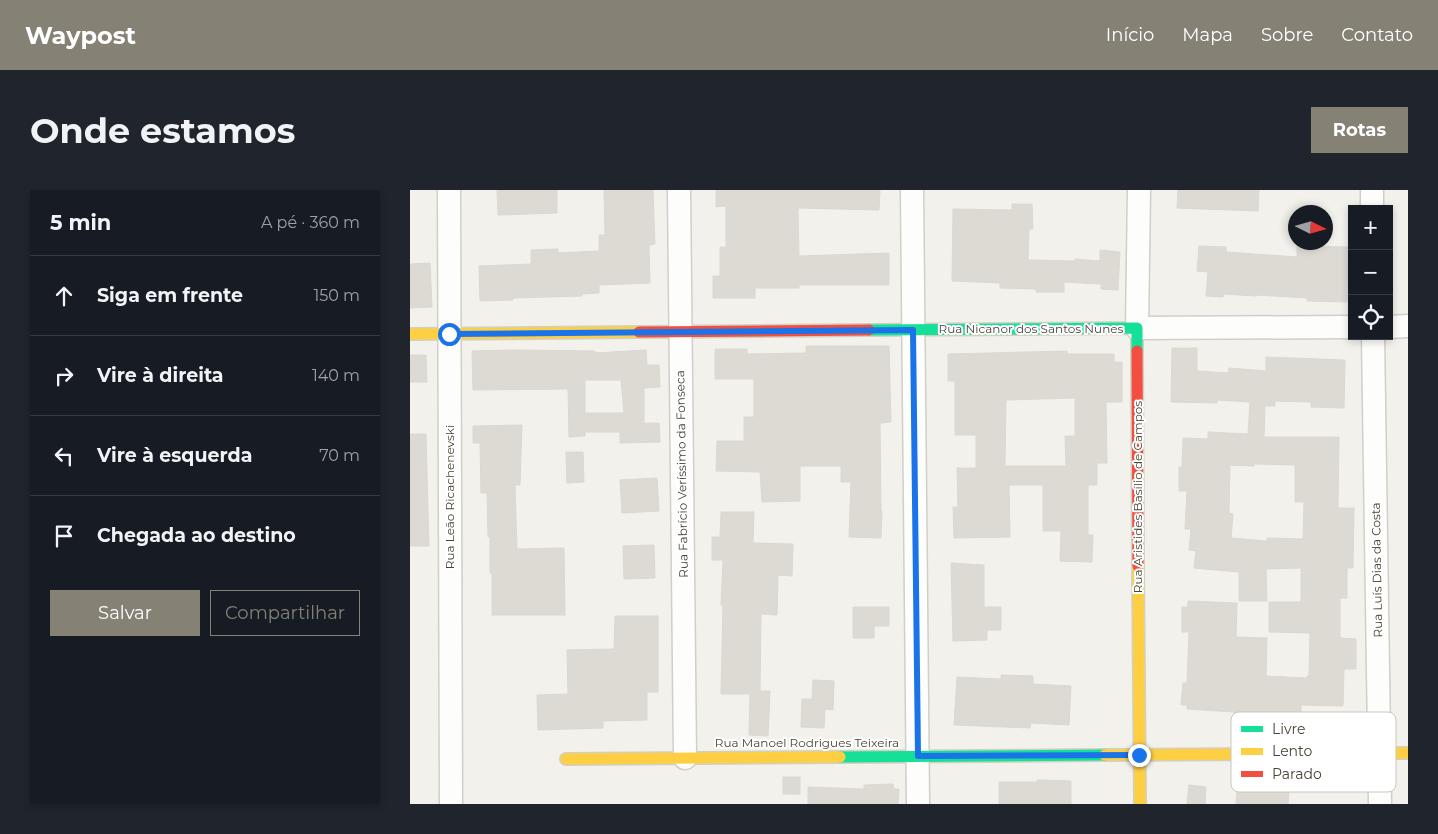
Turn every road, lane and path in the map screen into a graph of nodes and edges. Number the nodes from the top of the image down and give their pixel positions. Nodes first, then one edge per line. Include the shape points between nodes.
1 (449, 190) edge
2 (679, 190) edge
3 (912, 190) edge
4 (1139, 190) edge
5 (1372, 190) edge
6 (1372, 205) edge
7 (1393, 326) edge
8 (1408, 326) edge
9 (1348, 327) edge
10 (1137, 328) junction
11 (913, 330) junction
12 (681, 332) junction
13 (410, 334) edge
14 (449, 334) junction
15 (1373, 340) edge
16 (1379, 712) edge
17 (1231, 754) edge
18 (1139, 755) junction
19 (918, 756) junction
20 (685, 758) junction
21 (566, 759) dead end
22 (451, 804) edge
23 (918, 804) edge
24 (1140, 804) edge

1 - 14 street, Rua Leão Ricachenevski
2 - 12 street, Rua Fabrício Veríssimo da Fonseca
3 - 11 street
4 - 10 street, Rua Aristides Basílio de Campos
5 - 6 street
7 - 8 street
9 - 10 street, Rua Nicanor dos Santos Nunes
10 - 11 street, Rua Nicanor dos Santos Nunes
10 - 18 street, Rua Aristides Basílio de Campos
11 - 12 street, Rua Nicanor dos Santos Nunes
11 - 19 street
12 - 14 street, Rua Nicanor dos Santos Nunes
12 - 20 street, Rua Fabrício Veríssimo da Fonseca
13 - 14 street, Rua Nicanor dos Santos Nunes
14 - 22 street, Rua Leão Ricachenevski
15 - 16 street, Rua Luís Dias da Costa
17 - 18 street, Rua Manoel Rodrigues Teixeira
18 - 19 street, Rua Manoel Rodrigues Teixeira
18 - 24 street, Rua Aristides Basílio de Campos
19 - 20 street, Rua Manoel Rodrigues Teixeira
19 - 23 street
20 - 21 street, Rua Manoel Rodrigues Teixeira

